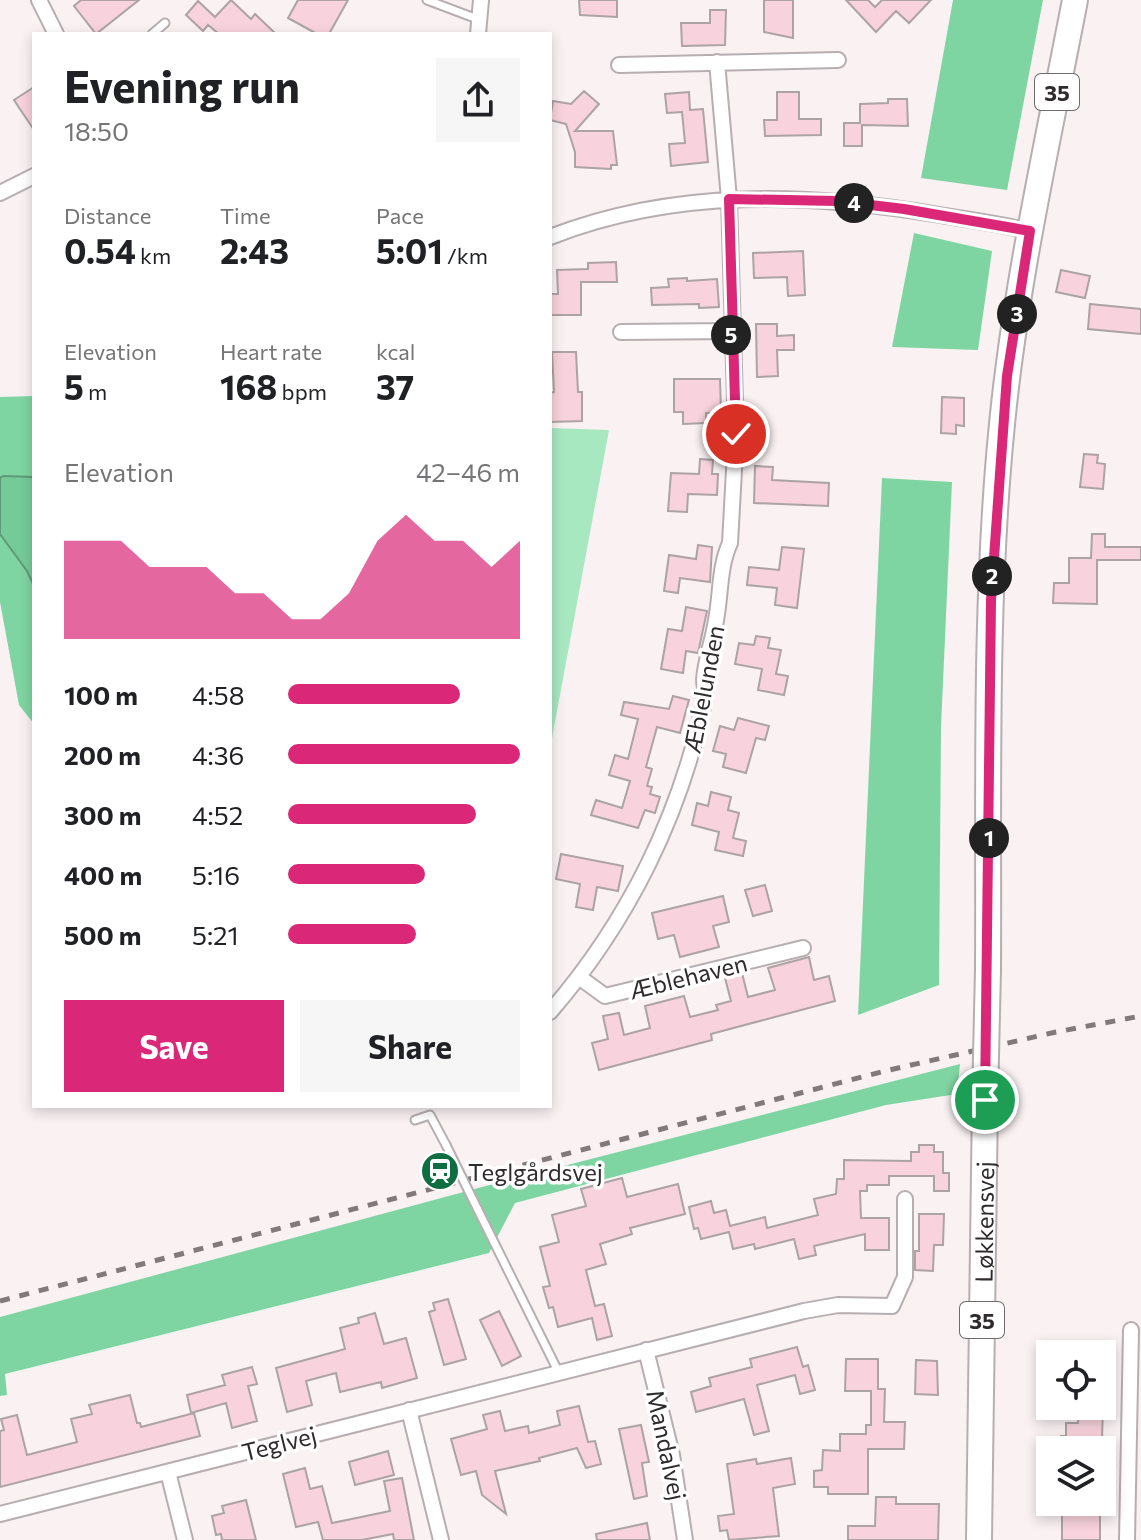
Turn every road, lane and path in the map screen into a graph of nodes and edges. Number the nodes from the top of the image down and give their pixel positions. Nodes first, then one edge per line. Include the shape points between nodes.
1 (39, 0) edge
2 (427, 0) edge
3 (481, 0) edge
4 (1075, 0) edge
5 (165, 23) dead end
6 (479, 27) edge
7 (55, 32) edge
8 (154, 32) edge
9 (838, 60) dead end
10 (717, 62) junction
11 (619, 65) dead end
12 (32, 177) edge
13 (0, 193) edge
14 (729, 199) junction
15 (1030, 231) junction
16 (552, 236) edge
17 (731, 331) junction
18 (621, 332) dead end
19 (803, 948) dead end
20 (579, 977) junction
21 (552, 1010) edge
22 (415, 1120) dead end
23 (905, 1199) dead end
24 (1131, 1330) dead end
25 (646, 1350) junction
26 (559, 1373) junction
27 (409, 1410) junction
28 (168, 1472) junction
29 (0, 1514) edge
30 (185, 1540) edge
31 (441, 1540) edge
32 (685, 1540) edge
33 (979, 1540) edge
34 (1127, 1540) edge

1 - 7 street
2 - 6 lane
3 - 6 street
4 - 15 main road, Løkkensvej / 35
5 - 8 lane
9 - 10 street
10 - 11 street
10 - 14 street, Æblelunden
12 - 13 street
14 - 15 street via 837,201
14 - 16 street via 655,206
14 - 17 street, Æblelunden
15 - 33 main road, Løkkensvej / 35, bridge via 1007,376 991,600
17 - 18 street
17 - 20 street, Æblelunden via 736,434 730,543 723,559 706,694 688,765 658,846 631,899
19 - 20 street, Æblehaven via 605,996
20 - 21 street, Æblelunden
22 - 26 lane, bridge via 430,1115
23 - 25 street, Teglvej via 905,1277 892,1306 838,1305 804,1311
24 - 34 street
25 - 26 street, Teglvej
25 - 32 street, Mandalvej via 672,1455
26 - 27 street, Teglvej
27 - 28 street, Teglvej
27 - 31 street
28 - 29 street, Teglvej
28 - 30 street

